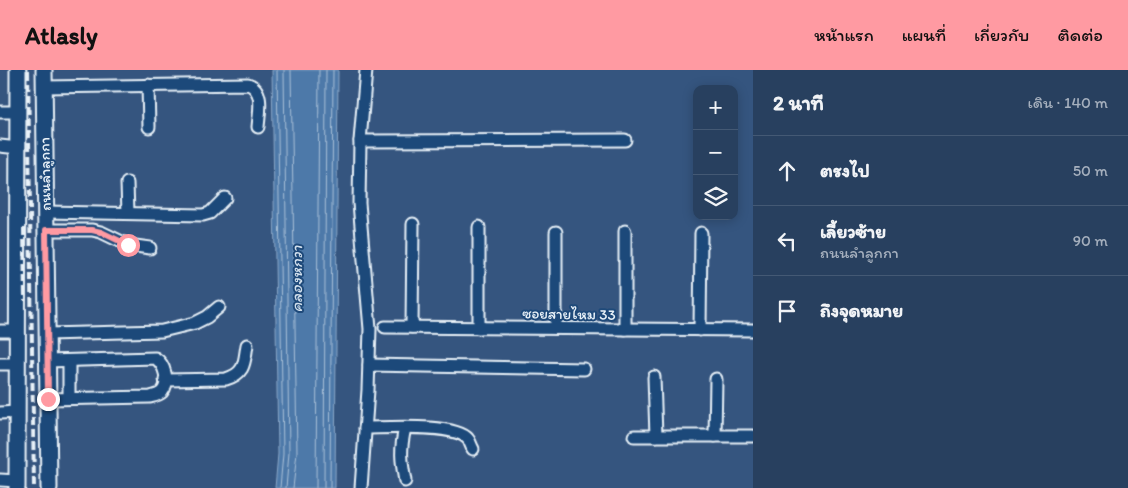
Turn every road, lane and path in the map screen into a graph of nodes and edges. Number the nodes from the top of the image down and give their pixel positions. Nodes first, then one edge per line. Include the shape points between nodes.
1 (18, 70) edge
2 (44, 70) edge
3 (366, 70) edge
4 (148, 85) junction
5 (44, 87) junction
6 (0, 112) edge
7 (18, 112) junction
8 (149, 127) dead end
9 (258, 127) dead end
10 (624, 140) dead end
11 (360, 141) junction
12 (0, 146) edge
13 (18, 148) junction
14 (127, 183) dead end
15 (226, 198) dead end
16 (46, 212) junction
17 (128, 213) junction
18 (413, 224) dead end
19 (479, 227) dead end
20 (46, 230) junction
21 (625, 231) dead end
22 (556, 232) dead end
23 (701, 233) dead end
24 (150, 248) dead end
25 (218, 307) dead end
26 (385, 327) dead end
27 (412, 327) junction
28 (479, 328) junction
29 (556, 328) junction
30 (625, 329) junction
31 (700, 330) junction
32 (753, 330) edge
33 (0, 331) edge
34 (16, 331) junction
35 (47, 334) junction
36 (247, 345) dead end
37 (47, 361) junction
38 (69, 361) junction
39 (0, 364) edge
40 (17, 364) junction
41 (369, 365) junction
42 (584, 369) dead end
43 (654, 377) dead end
44 (716, 379) dead end
45 (165, 380) junction
46 (70, 398) junction
47 (48, 399) junction
48 (17, 412) junction
49 (0, 413) edge
50 (365, 428) junction
51 (405, 428) junction
52 (634, 436) dead end
53 (656, 436) junction
54 (715, 436) junction
55 (753, 436) edge
56 (473, 449) dead end
57 (0, 480) edge
58 (405, 481) dead end
59 (17, 484) edge
60 (49, 488) edge
61 (361, 488) edge

1 - 7 main road, ถนนลำลูกกา
2 - 5 main road, ถนนลำลูกกา
3 - 11 street
4 - 5 street
4 - 8 street
4 - 9 street via 254,86 259,100
5 - 16 main road, ถนนลำลูกกา
6 - 7 street
7 - 13 main road, ถนนลำลูกกา
10 - 11 street
11 - 41 street via 359,222 370,329
12 - 13 street
13 - 34 main road, ถนนลำลูกกา
14 - 17 street
15 - 17 street via 210,213 203,215
16 - 17 street
16 - 20 main road, ถนนลำลูกกา
18 - 27 street
19 - 28 street
20 - 24 street via 92,230 128,245
20 - 35 main road, ถนนลำลูกกา
21 - 30 street
22 - 29 street
23 - 31 street
25 - 35 street via 195,323 162,332
26 - 27 street, ซอยสายไหม 33
27 - 28 street, ซอยสายไหม 33
28 - 29 street, ซอยสายไหม 33
29 - 30 street, ซอยสายไหม 33
30 - 31 street, ซอยสายไหม 33
31 - 32 street, ซอยสายไหม 33
33 - 34 street
34 - 40 main road, ถนนลำลูกกา
35 - 37 main road, ถนนลำลูกกา
36 - 45 street via 243,367 233,377
37 - 38 street
37 - 47 main road, ถนนลำลูกกา
38 - 45 street via 155,358 164,367
38 - 46 street
39 - 40 street
40 - 48 main road, ถนนลำลูกกา
41 - 42 street
41 - 50 street
43 - 53 street
44 - 54 street
45 - 46 street via 161,392 150,397
46 - 47 street
47 - 60 main road, ถนนลำลูกกา
48 - 49 street
48 - 59 main road, ถนนลำลูกกา
50 - 51 street
50 - 61 street
51 - 56 street via 446,429 467,438
51 - 58 street via 400,457
52 - 53 street
53 - 54 street
54 - 55 street
57 - 59 street

